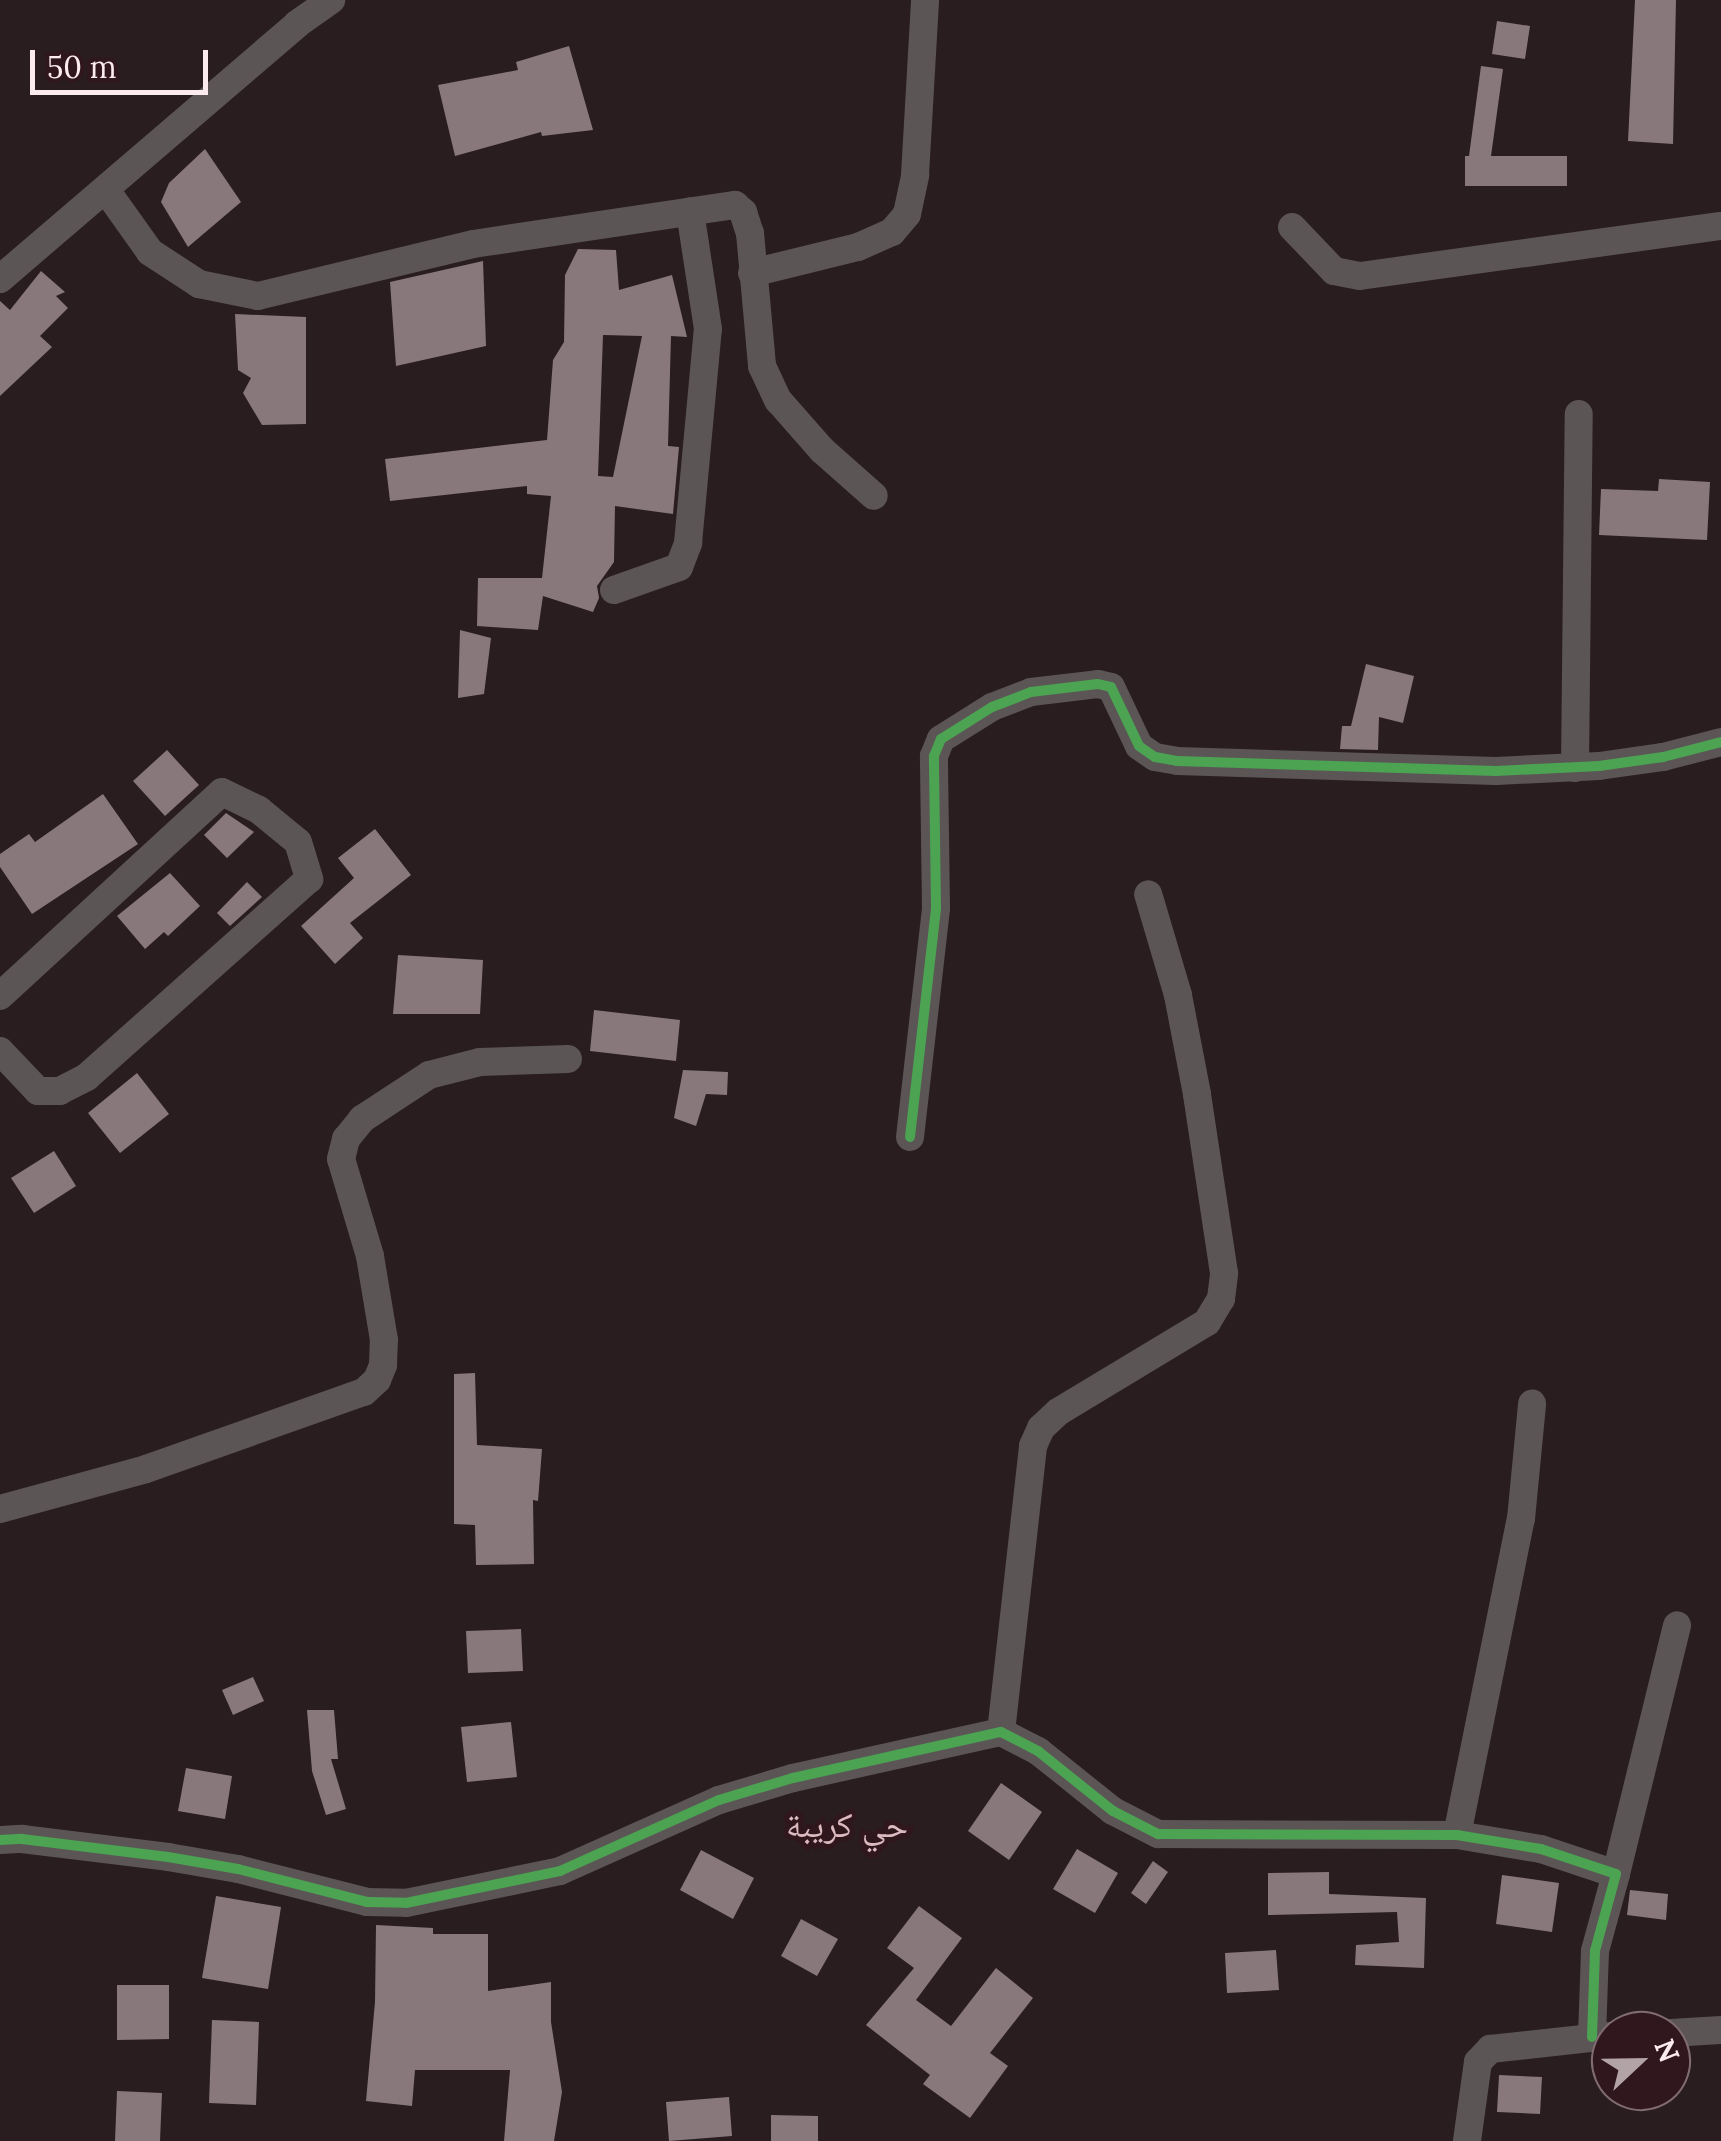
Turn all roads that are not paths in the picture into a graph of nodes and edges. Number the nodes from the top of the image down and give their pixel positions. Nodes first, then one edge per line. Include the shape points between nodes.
1 (331, 0) edge
2 (925, 0) edge
3 (106, 190) junction
4 (690, 211) junction
5 (1721, 226) edge
6 (1292, 227) dead end
7 (752, 273) junction
8 (0, 279) edge
9 (1579, 414) dead end
10 (874, 496) dead end
11 (614, 590) dead end
12 (1721, 742) edge
13 (1575, 768) junction
14 (1148, 894) dead end
15 (0, 996) edge
16 (0, 1052) edge
17 (568, 1059) dead end
18 (910, 1136) dead end
19 (1532, 1404) dead end
20 (0, 1509) edge
21 (1677, 1625) dead end
22 (1002, 1732) junction
23 (1456, 1835) junction
24 (0, 1840) edge
25 (1616, 1874) junction
26 (1599, 2011) edge
27 (1721, 2030) edge
28 (1691, 2032) edge
29 (1591, 2038) edge
30 (1467, 2141) edge

1 - 3 street
2 - 7 street via 907,214 892,232 858,247
3 - 4 street via 150,252 199,284 258,296 473,244
3 - 8 street
4 - 7 street via 721,204 743,212
4 - 11 street via 708,329 688,542 679,567
5 - 6 street via 1360,276 1334,271
7 - 10 street via 762,366 778,400
9 - 13 street
12 - 13 street
13 - 18 street via 1177,762 1140,746 1111,688 1098,684 1031,692 958,725 934,756 936,908
14 - 22 street via 1178,994 1197,1094 1224,1273 1221,1300 1206,1322 1041,1428 1033,1446
15 - 16 street via 222,792 260,810 298,842 309,879 86,1077 60,1091 38,1091
17 - 20 street via 480,1062 429,1075 362,1119 346,1139 341,1159 370,1256 384,1340 383,1365 364,1392 146,1469
19 - 23 street via 1521,1519
21 - 25 street
22 - 23 street via 1038,1751 1113,1811 1158,1834
22 - 24 street via 793,1778 719,1800 560,1871 406,1903 367,1902 168,1857
23 - 25 street via 1540,1849
25 - 26 street via 1595,1951
27 - 28 street
29 - 30 street via 1490,2049 1478,2062

